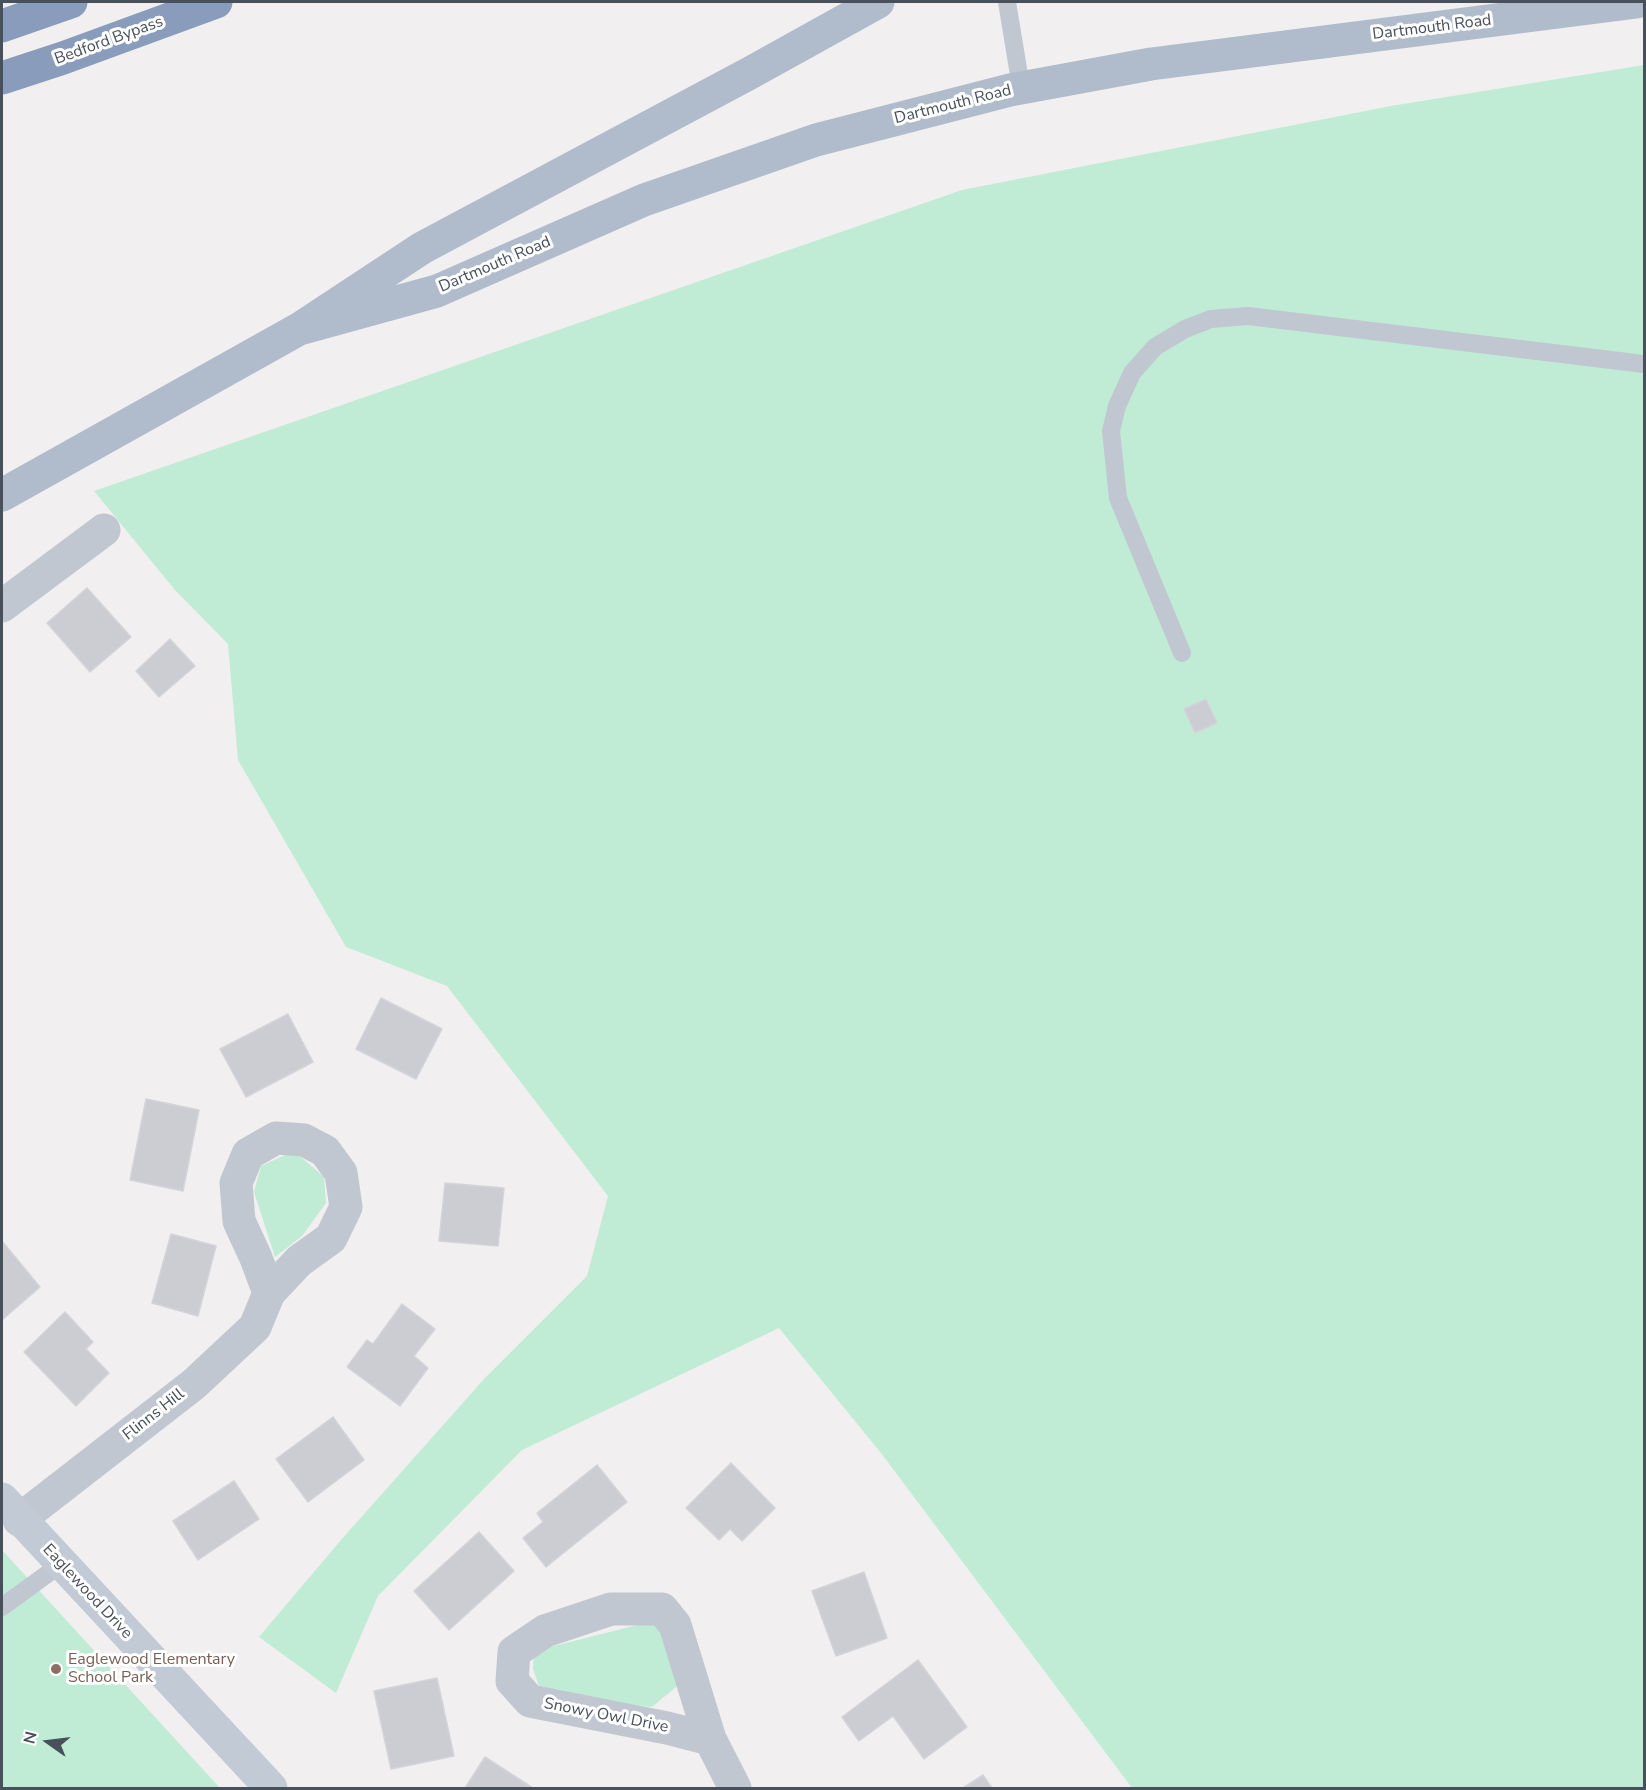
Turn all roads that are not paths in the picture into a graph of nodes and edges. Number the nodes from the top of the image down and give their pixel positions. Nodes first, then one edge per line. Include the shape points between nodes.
1 (71, 2) edge
2 (216, 2) edge
3 (878, 2) edge
4 (1007, 2) edge
5 (1636, 2) edge
6 (2, 26) edge
7 (2, 78) edge
8 (1021, 87) junction
9 (299, 329) junction
10 (1644, 364) edge
11 (2, 495) edge
12 (104, 530) dead end
13 (2, 606) edge
14 (1182, 653) dead end
15 (269, 1293) dead end
16 (10, 1510) edge
17 (62, 1564) junction
18 (2, 1607) edge
19 (710, 1738) junction
20 (271, 1788) edge
21 (735, 1788) edge

1 - 6 highway
2 - 7 highway, Bedford Bypass
3 - 9 main road, Dartmouth Road via 422,248
4 - 8 lane
5 - 8 main road, Dartmouth Road via 1151,64
8 - 9 main road, Dartmouth Road via 816,140 644,200 437,291
9 - 11 main road, Dartmouth Road
10 - 14 lane via 1248,316 1211,319 1155,347 1132,373 1111,431 1118,498
12 - 13 street
15 - 16 street, Flinns Hill via 255,1327 194,1384
16 - 17 street, Eaglewood Drive
17 - 18 lane
17 - 20 street, Eaglewood Drive
19 - 19 street, Snowy Owl Drive via 675,1625 662,1609 611,1609 545,1631 514,1652 512,1681 530,1701
19 - 21 street, Snowy Owl Drive

